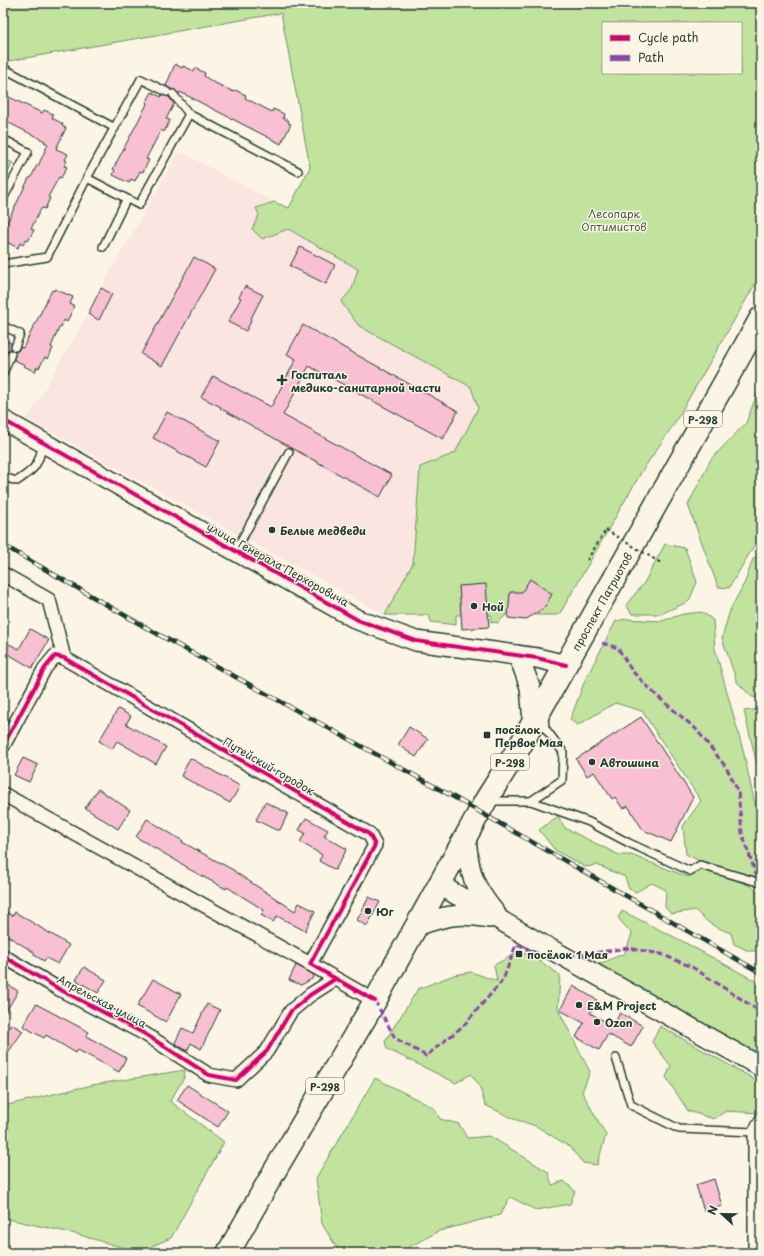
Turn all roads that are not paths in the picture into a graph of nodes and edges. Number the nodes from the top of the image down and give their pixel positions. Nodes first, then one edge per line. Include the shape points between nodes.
1 (3, 68) edge
2 (189, 114) junction
3 (115, 128) junction
4 (3, 139) edge
5 (298, 171) dead end
6 (87, 178) junction
7 (3, 199) edge
8 (126, 200) junction
9 (103, 247) dead end
10 (3, 264) edge
11 (761, 318) edge
12 (3, 326) edge
13 (15, 346) dead end
14 (12, 354) dead end
15 (3, 374) edge
16 (3, 420) edge
17 (44, 443) junction
18 (289, 452) dead end
19 (3, 477) edge
20 (235, 550) junction
21 (3, 574) edge
22 (517, 655) junction
23 (64, 658) junction
24 (566, 665) junction
25 (538, 714) junction
26 (3, 746) edge
27 (3, 794) edge
28 (486, 800) junction
29 (531, 801) junction
30 (466, 837) junction
31 (761, 883) edge
32 (438, 884) junction
33 (500, 920) junction
34 (416, 926) junction
35 (3, 956) edge
36 (310, 964) junction
37 (335, 979) junction
38 (375, 1001) junction
39 (616, 1058) dead end
40 (761, 1067) edge
41 (758, 1127) edge
42 (755, 1250) edge
43 (228, 1253) edge

1 - 3 lane
2 - 3 lane via 170,93 141,79
2 - 5 lane
2 - 8 lane via 138,205
3 - 6 lane
4 - 7 lane via 28,152
6 - 8 lane
6 - 10 lane via 47,257
8 - 9 lane
11 - 24 highway, проспект Патриотов / Р-298
12 - 13 lane via 20,334
14 - 15 lane
16 - 17 street, улица Генерала Перхоровича
17 - 19 lane via 32,472 17,481
17 - 20 street, улица Генерала Перхоровича
18 - 20 lane
20 - 22 street, улица Генерала Перхоровича via 358,620 416,642
21 - 23 street via 49,600
22 - 24 street, улица Генерала Перхоровича
22 - 25 street
23 - 26 street via 55,656 45,668
23 - 36 street, Путейский городок via 369,834 375,846
24 - 25 highway, проспект Патриотов / Р-298
25 - 28 highway, проспект Патриотов / Р-298
25 - 29 lane via 563,752 562,780
27 - 36 street
28 - 29 lane
28 - 30 highway, проспект Патриотов / Р-298
29 - 31 lane via 589,822 628,844 690,871 700,866
30 - 32 highway, проспект Патриотов / Р-298
30 - 33 street via 472,874 477,887
32 - 33 street
32 - 34 highway, Р-298
33 - 34 street via 464,914 441,917
33 - 40 street
34 - 38 highway, Р-298
35 - 37 street, Апрельская улица via 145,1034 209,1075 236,1080 267,1051 291,1011
36 - 37 street
37 - 38 street
38 - 43 highway, Р-298
39 - 41 lane via 631,1105 679,1129
41 - 42 street

